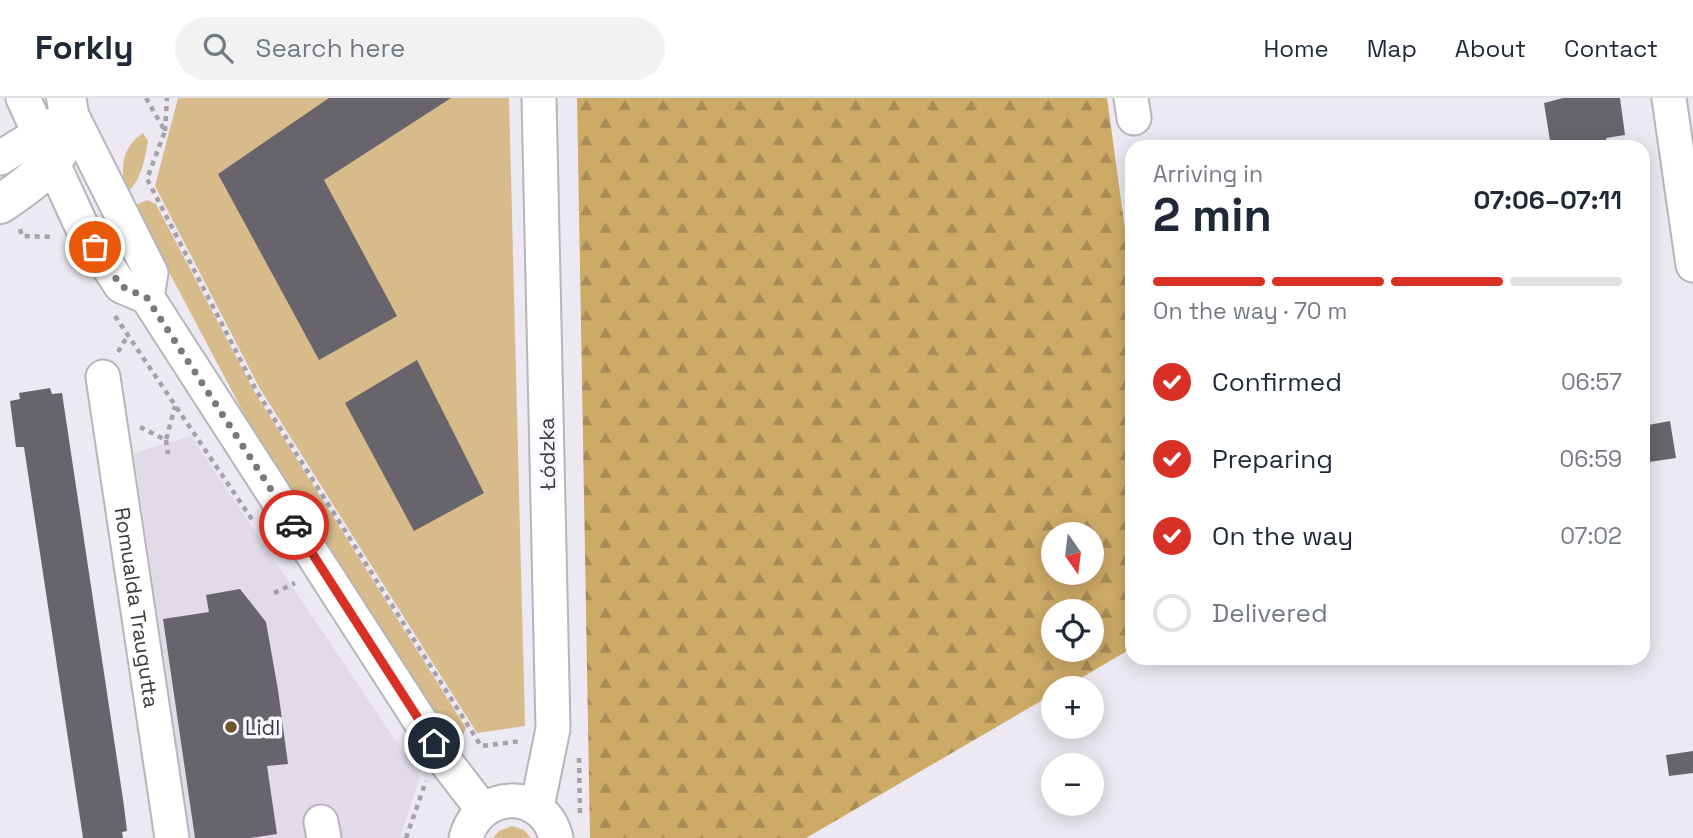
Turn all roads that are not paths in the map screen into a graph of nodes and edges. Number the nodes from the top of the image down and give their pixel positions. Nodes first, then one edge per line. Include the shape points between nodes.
1 (23, 98) edge
2 (539, 98) edge
3 (1669, 98) edge
4 (58, 127) edge
5 (0, 158) edge
6 (9, 213) edge
7 (1693, 265) edge
8 (147, 298) junction
9 (103, 377) dead end
10 (537, 807) junction
11 (482, 810) junction
12 (568, 832) edge
13 (172, 838) edge
14 (466, 838) edge

1 - 4 street
2 - 10 street, Łódzka via 552,744
3 - 7 street
4 - 5 street
4 - 6 main road
4 - 8 street via 151,273
4 - 8 street via 82,227 121,286
8 - 11 street via 449,766
9 - 13 street, Romualda Traugutta
10 - 11 street via 505,800
10 - 12 street via 552,825
11 - 14 street

